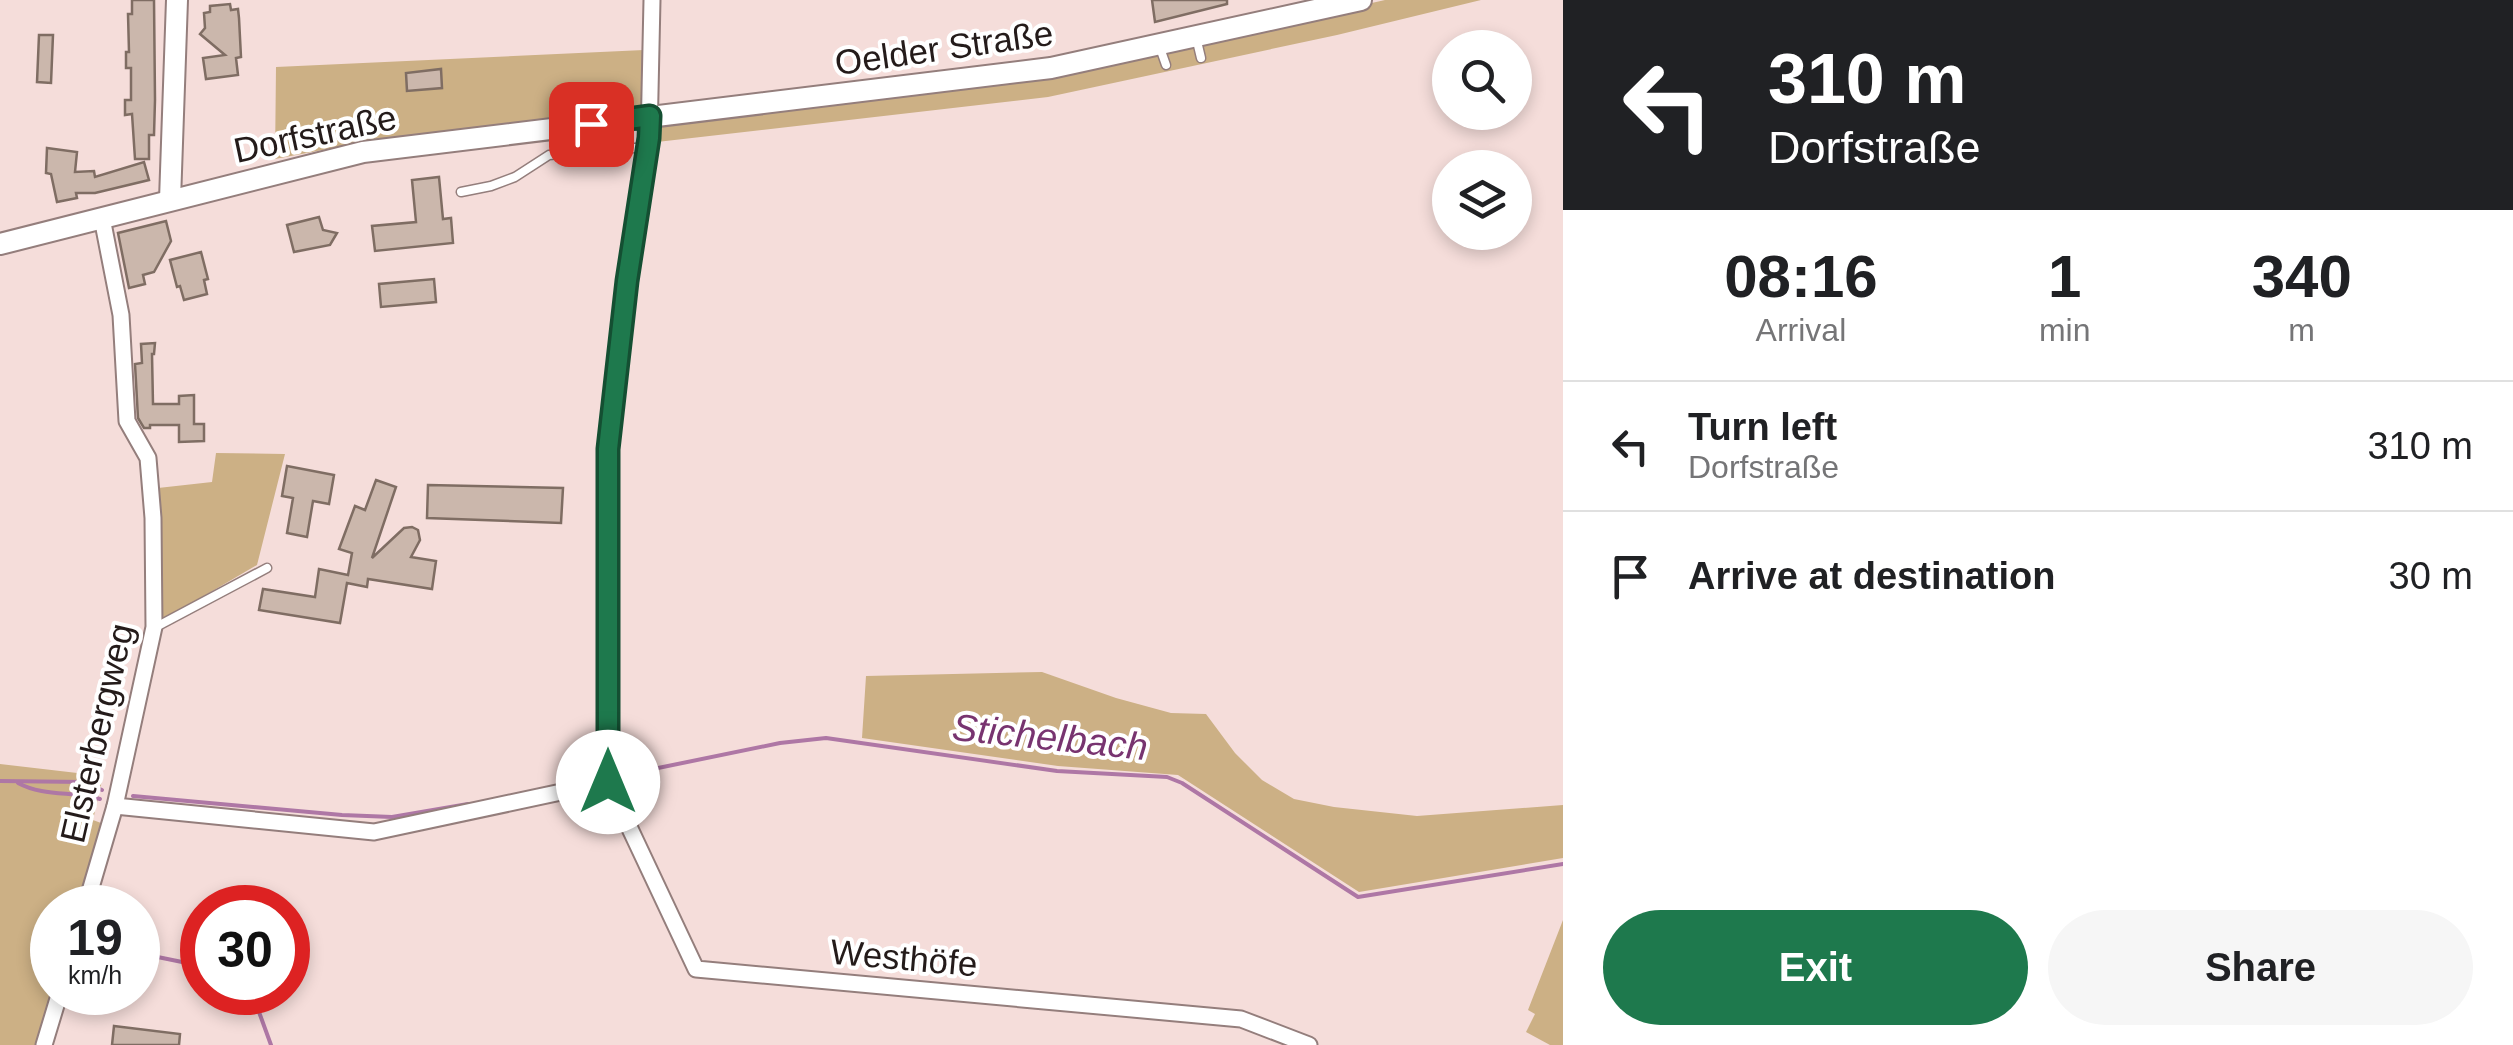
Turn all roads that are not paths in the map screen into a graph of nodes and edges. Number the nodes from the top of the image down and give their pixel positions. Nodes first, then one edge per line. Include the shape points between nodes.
1 (177, 0) edge
2 (652, 0) edge
3 (1360, 0) edge
4 (650, 116) junction
5 (648, 148) junction
6 (462, 192) dead end
7 (170, 200) junction
8 (102, 218) junction
9 (0, 244) edge
10 (266, 568) dead end
11 (154, 628) junction
12 (608, 782) junction
13 (115, 806) junction
14 (92, 885) edge
15 (53, 1015) edge
16 (44, 1045) edge
17 (1309, 1045) edge

1 - 7 street
2 - 4 street
3 - 4 street, Oelder Straße via 1163,55
4 - 5 street
4 - 7 street, Dorfstraße via 363,152
5 - 6 lane via 549,155 515,177
5 - 12 street via 608,449
7 - 8 street, Dorfstraße
8 - 9 street, Dorfstraße
8 - 11 street, Elsterbergweg via 122,315 127,421 148,458
10 - 11 lane
11 - 13 street, Elsterbergweg
12 - 13 street via 374,832
12 - 17 street, Westhöfe via 696,969 1241,1018
13 - 14 street, Elsterbergweg
15 - 16 street

